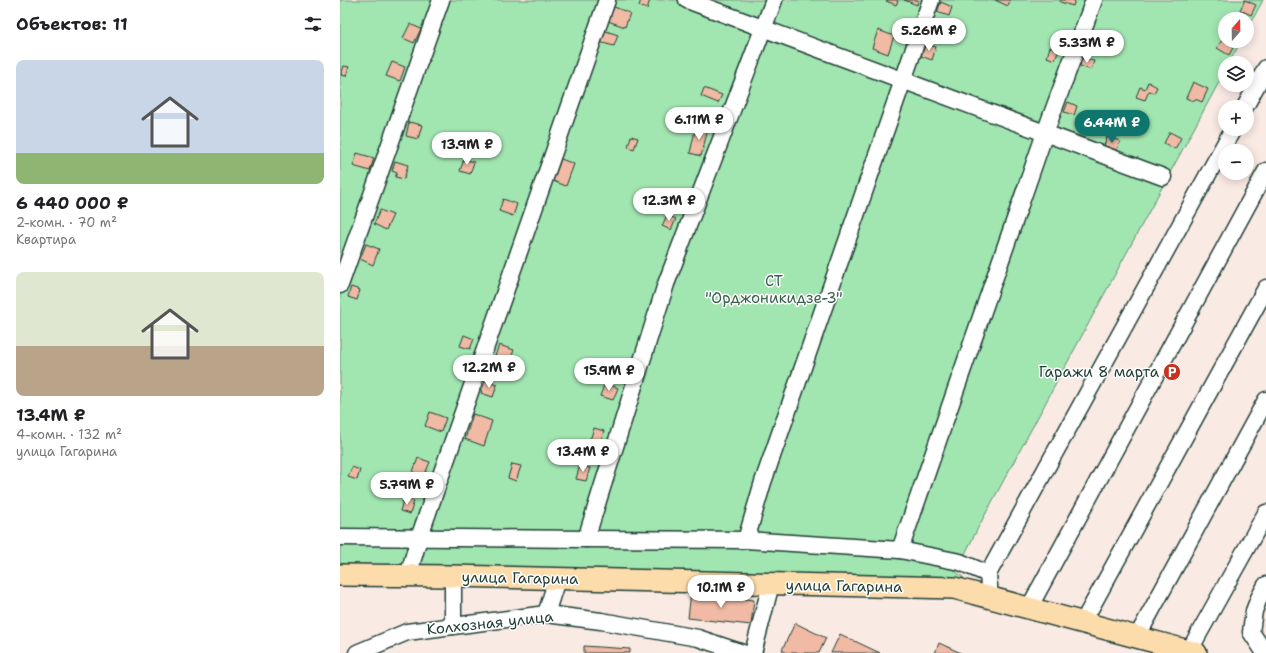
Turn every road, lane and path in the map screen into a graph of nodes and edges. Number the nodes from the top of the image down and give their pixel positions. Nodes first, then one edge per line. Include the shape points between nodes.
1 (441, 0) edge
2 (607, 0) edge
3 (688, 0) edge
4 (774, 0) edge
5 (931, 0) edge
6 (1094, 0) edge
7 (764, 28) junction
8 (1266, 68) edge
9 (904, 80) junction
10 (1249, 100) edge
11 (1044, 133) junction
12 (1228, 136) edge
13 (1266, 171) edge
14 (1163, 176) dead end
15 (340, 285) edge
16 (1266, 288) edge
17 (1266, 400) edge
18 (1266, 513) edge
19 (340, 537) edge
20 (419, 538) junction
21 (586, 539) junction
22 (746, 540) junction
23 (900, 550) junction
24 (988, 574) junction
25 (340, 575) edge
26 (408, 576) junction
27 (453, 576) junction
28 (557, 579) junction
29 (771, 584) junction
30 (1266, 585) edge
31 (990, 598) junction
32 (1029, 608) junction
33 (546, 614) junction
34 (1083, 622) junction
35 (453, 626) junction
36 (1137, 637) junction
37 (1191, 652) edge
38 (358, 653) edge
39 (743, 653) edge
40 (753, 653) edge
41 (1265, 653) edge

1 - 15 street
2 - 20 street
3 - 7 street
4 - 7 street
5 - 9 street
6 - 11 street
7 - 9 street
7 - 21 street via 666,284
8 - 10 street
9 - 11 street
9 - 22 street via 763,482
11 - 14 street
11 - 23 street
12 - 24 street
13 - 32 street
16 - 34 street
17 - 36 street
18 - 37 street
19 - 20 street
20 - 21 street
20 - 26 street
21 - 22 street
22 - 23 street
23 - 24 street via 960,562
24 - 31 street
25 - 26 main road, улица Гагарина
26 - 27 main road, улица Гагарина
27 - 28 main road, улица Гагарина
27 - 35 street
28 - 29 main road, улица Гагарина
28 - 33 street
29 - 31 main road, улица Гагарина via 954,588
29 - 40 street
30 - 41 street via 1254,612 1251,632
31 - 32 main road, улица Гагарина
32 - 34 main road, улица Гагарина
33 - 35 street, Колхозная улица
33 - 39 street, Колхозная улица via 698,638
34 - 36 main road, улица Гагарина
35 - 38 street, Колхозная улица via 407,632
36 - 37 main road, улица Гагарина

